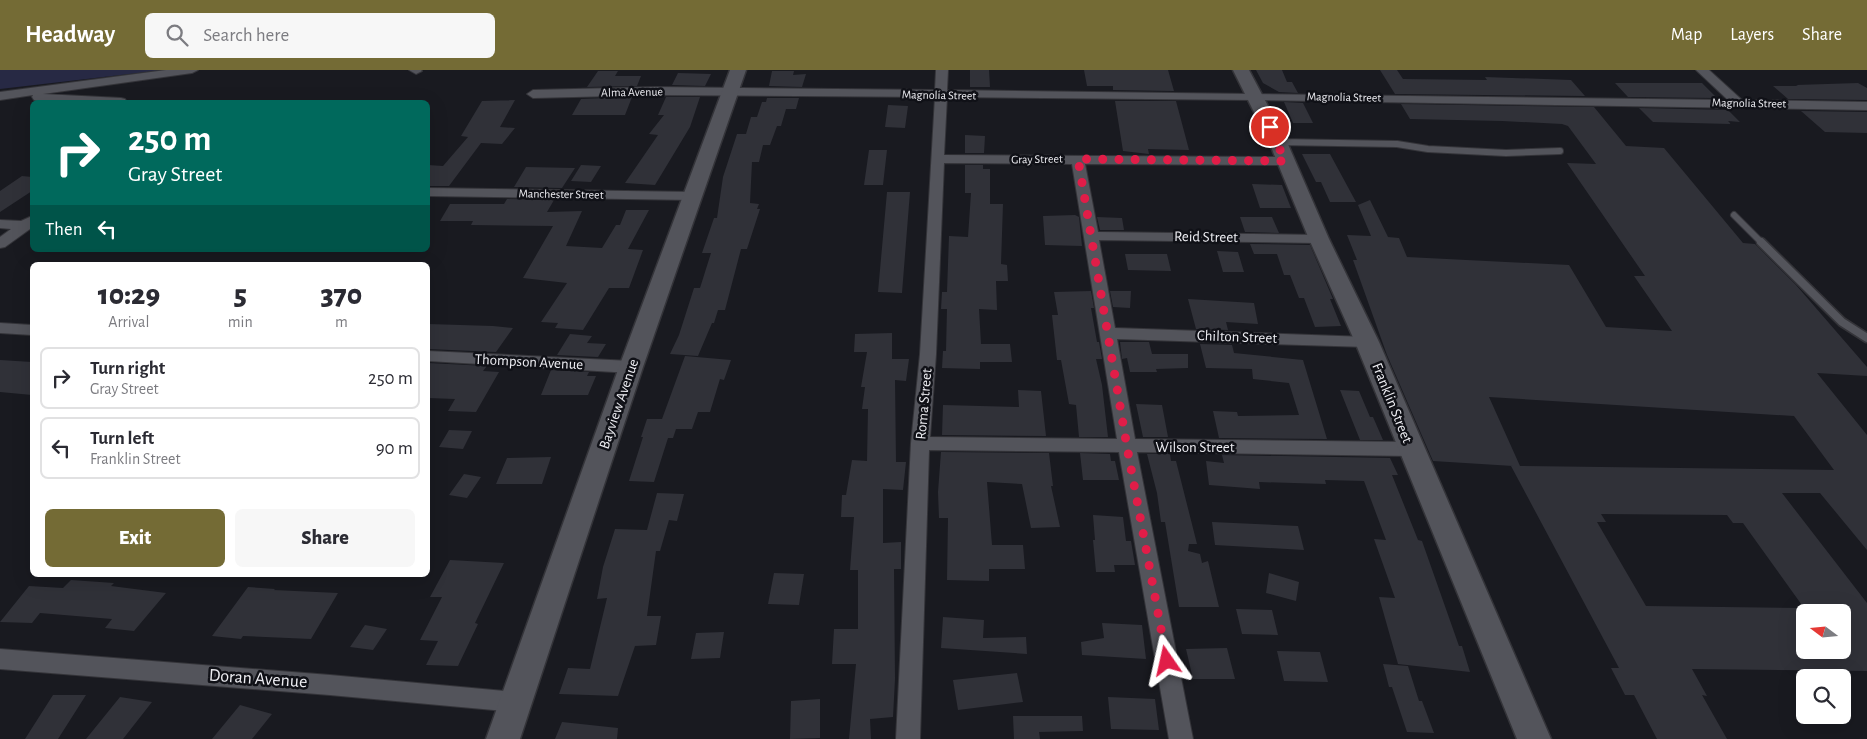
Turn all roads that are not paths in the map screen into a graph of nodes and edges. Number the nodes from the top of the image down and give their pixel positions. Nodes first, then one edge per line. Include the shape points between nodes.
1 (192, 70) edge
2 (942, 70) edge
3 (1241, 70) edge
4 (1702, 70) edge
5 (735, 81) edge
6 (533, 94) dead end
7 (2, 95) edge
8 (940, 95) junction
9 (1254, 96) junction
10 (87, 100) edge
11 (1738, 103) junction
12 (1867, 106) edge
13 (1281, 151) junction
14 (1560, 151) dead end
15 (938, 158) junction
16 (1078, 159) junction
17 (430, 192) edge
18 (694, 196) junction
19 (1734, 214) dead end
20 (29, 223) edge
21 (0, 224) edge
22 (1092, 236) junction
23 (1319, 239) junction
24 (0, 244) edge
25 (0, 328) edge
26 (30, 330) edge
27 (1107, 333) junction
28 (1867, 338) edge
29 (1367, 342) junction
30 (430, 356) edge
31 (631, 367) junction
32 (920, 443) junction
33 (1127, 447) junction
34 (1411, 449) junction
35 (0, 659) edge
36 (515, 702) junction
37 (502, 739) edge
38 (908, 739) edge
39 (1181, 739) edge
40 (1534, 739) edge

1 - 7 street
2 - 8 street, Roma Street
3 - 9 street, Franklin Street
4 - 11 street
5 - 6 street, Alma Avenue
5 - 8 street, Magnolia Street
5 - 18 street, Bayview Avenue
7 - 10 street
8 - 9 street, Magnolia Street
8 - 15 street, Roma Street
9 - 11 street, Magnolia Street
9 - 13 street, Franklin Street
11 - 12 street, Magnolia Street
13 - 14 lane via 1398,144 1498,153
13 - 16 street, Gray Street
13 - 23 street, Franklin Street
15 - 16 street, Gray Street
15 - 32 street, Roma Street
16 - 22 street
17 - 18 street, Manchester Street
18 - 31 street, Bayview Avenue
19 - 28 lane via 1842,322
20 - 21 street
20 - 24 street
22 - 23 street, Reid Street
22 - 27 street
23 - 29 street, Franklin Street
25 - 26 street
27 - 29 street, Chilton Street
27 - 33 street
29 - 34 street, Franklin Street
30 - 31 street, Thompson Avenue
31 - 36 street, Bayview Avenue
32 - 33 street, Wilson Street
32 - 38 street, Roma Street
33 - 34 street, Wilson Street
33 - 39 street
34 - 40 street, Franklin Street
35 - 36 street, Doran Avenue
36 - 37 street, Bayview Avenue

